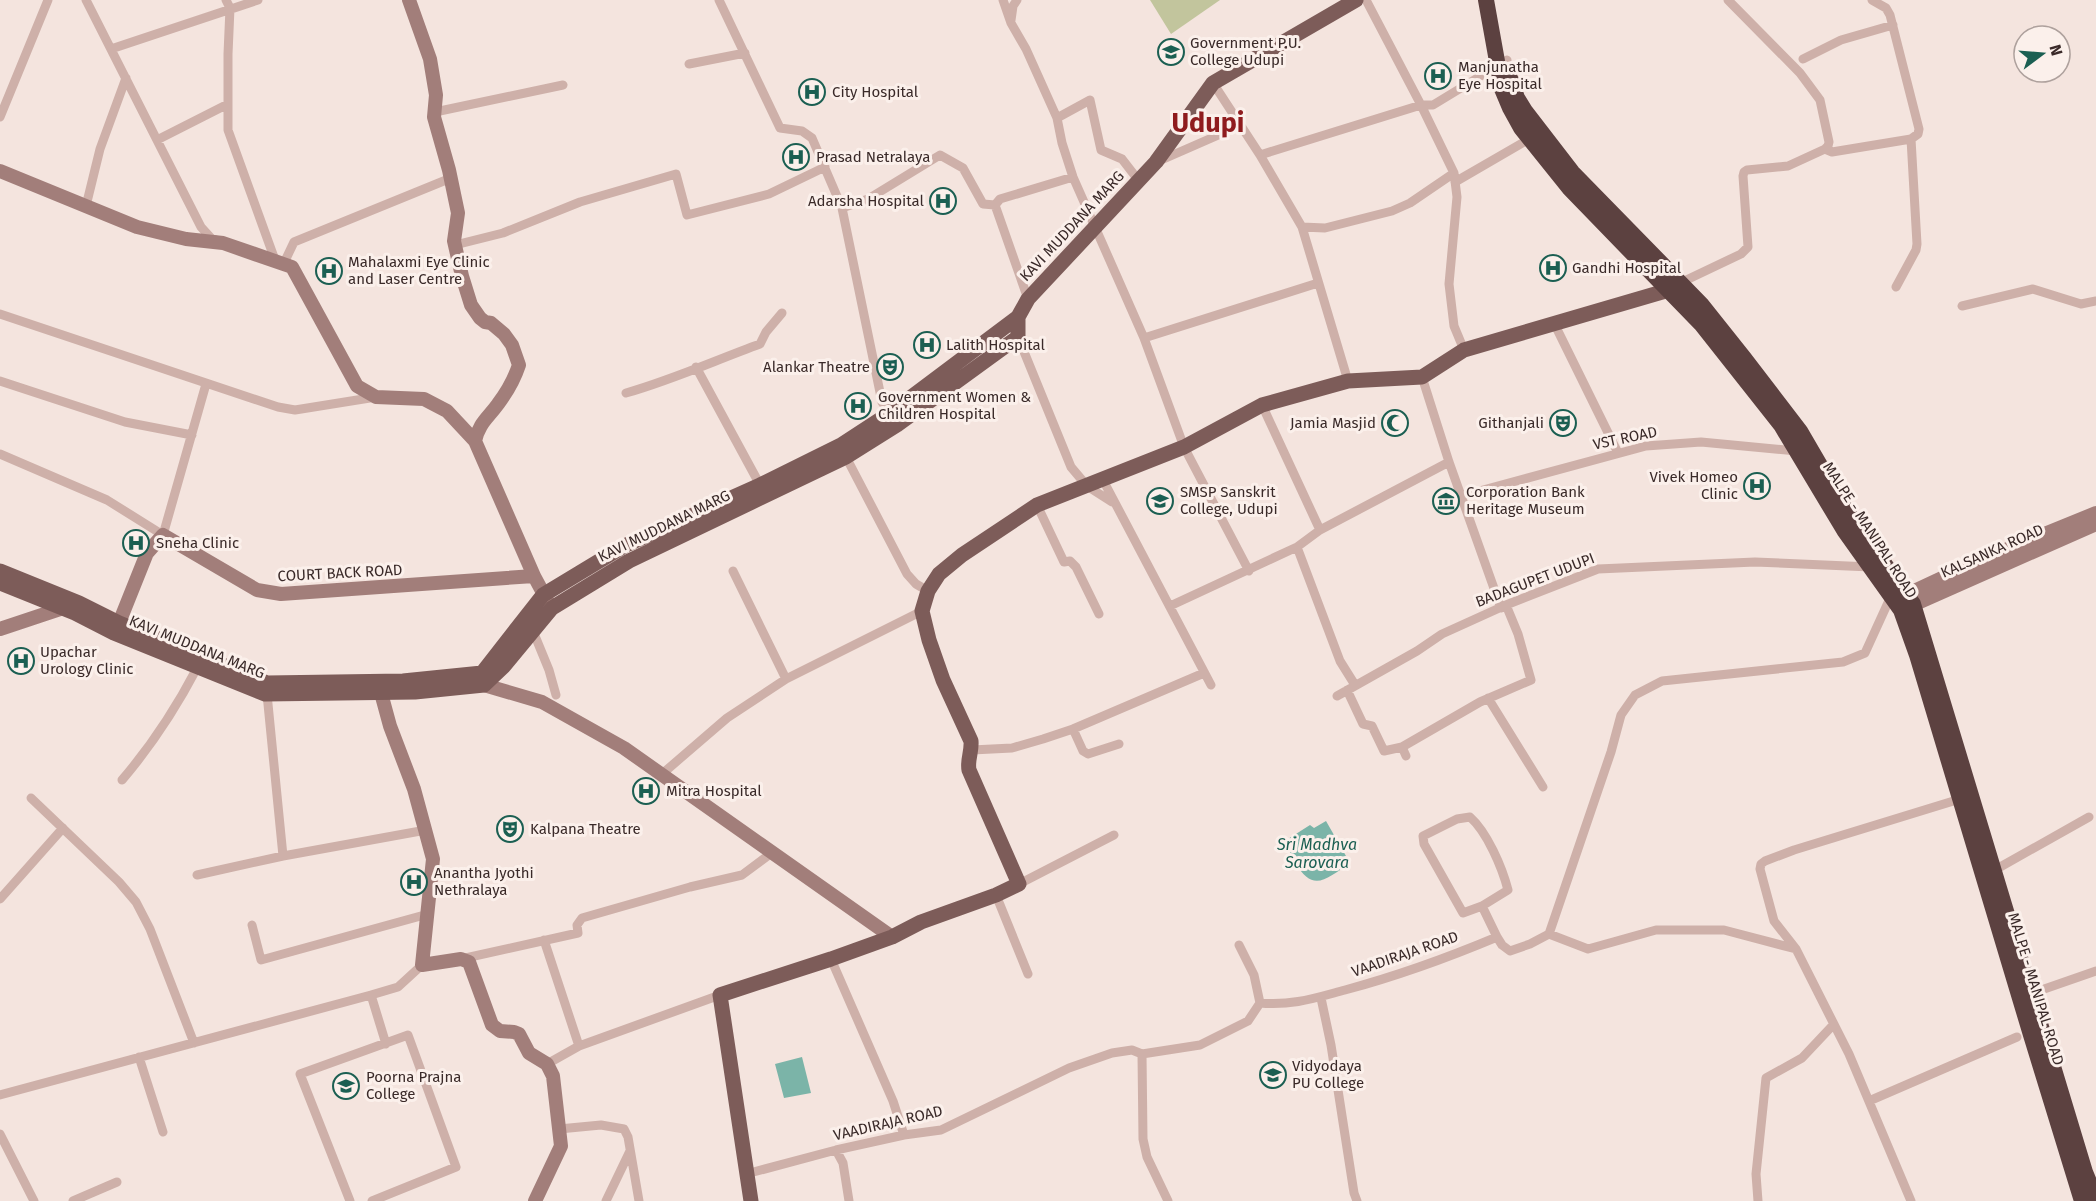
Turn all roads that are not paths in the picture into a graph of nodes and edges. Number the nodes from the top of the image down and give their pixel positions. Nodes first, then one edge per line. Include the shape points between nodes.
1 (48, 0) edge
2 (86, 0) edge
3 (258, 0) edge
4 (409, 0) edge
5 (719, 0) edge
6 (1003, 0) edge
7 (1017, 0) edge
8 (1356, 0) edge
9 (1366, 0) edge
10 (1486, 0) edge
11 (1496, 0) edge
12 (1728, 0) edge
13 (1872, 0) edge
14 (228, 4) edge
15 (1011, 23) junction
16 (1893, 25) junction
17 (111, 49) junction
18 (745, 53) junction
19 (1803, 59) dead end
20 (1502, 63) junction
21 (689, 64) dead end
22 (126, 78) junction
23 (1213, 83) junction
24 (563, 85) dead end
25 (228, 104) junction
26 (1421, 105) junction
27 (435, 112) junction
28 (0, 117) edge
29 (1057, 118) junction
30 (1239, 126) junction
31 (1535, 136) junction
32 (1911, 139) junction
33 (157, 140) junction
34 (1825, 148) junction
35 (1260, 155) junction
36 (1156, 162) junction
37 (825, 167) junction
38 (0, 171) edge
39 (1073, 177) junction
40 (451, 178) junction
41 (1455, 178) junction
42 (1139, 181) junction
43 (995, 205) junction
44 (86, 206) junction
45 (842, 208) junction
46 (1095, 226) junction
47 (1302, 227) junction
48 (223, 243) junction
49 (455, 245) junction
50 (279, 261) junction
51 (1318, 283) junction
52 (1674, 287) junction
53 (1896, 287) dead end
54 (1028, 299) junction
55 (2096, 301) edge
56 (1962, 306) dead end
57 (0, 314) edge
58 (782, 314) dead end
59 (1018, 317) junction
60 (1555, 325) junction
61 (1018, 337) junction
62 (1144, 338) junction
63 (1464, 350) junction
64 (696, 368) junction
65 (1422, 377) junction
66 (0, 381) edge
67 (1348, 381) junction
68 (206, 384) junction
69 (626, 393) dead end
70 (376, 397) junction
71 (1262, 405) junction
72 (890, 413) junction
73 (192, 435) junction
74 (475, 441) junction
75 (1184, 447) junction
76 (1798, 451) junction
77 (1618, 453) junction
78 (0, 454) edge
79 (846, 457) junction
80 (1449, 462) junction
81 (1103, 480) junction
82 (760, 485) junction
83 (1087, 486) junction
84 (1461, 496) junction
85 (1116, 505) junction
86 (1037, 506) junction
87 (2096, 513) edge
88 (2096, 524) edge
89 (1320, 530) junction
90 (163, 535) junction
91 (1297, 547) junction
92 (1872, 567) junction
93 (733, 571) dead end
94 (1249, 571) junction
95 (0, 572) edge
96 (534, 576) junction
97 (0, 583) edge
98 (928, 591) junction
99 (548, 601) junction
100 (1901, 601) junction
101 (80, 603) junction
102 (1170, 606) junction
103 (1503, 606) junction
104 (63, 608) junction
105 (922, 611) junction
106 (1099, 614) dead end
107 (119, 623) junction
108 (0, 629) edge
109 (533, 631) junction
110 (197, 668) junction
111 (1204, 673) junction
112 (483, 679) junction
113 (786, 679) junction
114 (1211, 685) dead end
115 (1351, 688) junction
116 (381, 693) junction
117 (267, 694) junction
118 (556, 695) dead end
119 (1337, 696) dead end
120 (1488, 698) junction
121 (1073, 729) junction
122 (1119, 744) dead end
123 (972, 750) junction
124 (662, 774) junction
125 (122, 780) dead end
126 (1543, 787) dead end
127 (31, 798) dead end
128 (1960, 799) junction
129 (2089, 817) dead end
130 (63, 828) junction
131 (426, 830) junction
132 (1114, 835) dead end
133 (773, 852) junction
134 (283, 856) junction
135 (1993, 871) junction
136 (197, 875) dead end
137 (1018, 884) junction
138 (996, 895) junction
139 (0, 899) edge
140 (1482, 906) junction
141 (428, 914) junction
142 (252, 925) dead end
143 (1549, 934) junction
144 (892, 937) junction
145 (1497, 937) junction
146 (544, 940) junction
147 (1239, 945) dead end
148 (1796, 949) junction
149 (461, 959) junction
150 (831, 959) junction
151 (422, 965) junction
152 (2096, 971) edge
153 (1028, 974) dead end
154 (2030, 994) junction
155 (370, 995) junction
156 (720, 995) junction
157 (1321, 998) junction
158 (1260, 1003) junction
159 (1834, 1024) junction
160 (2017, 1037) dead end
161 (194, 1043) junction
162 (386, 1044) junction
163 (579, 1046) junction
164 (1142, 1054) junction
165 (139, 1057) junction
166 (547, 1064) junction
167 (0, 1095) edge
168 (1869, 1101) junction
169 (559, 1129) junction
170 (163, 1132) dead end
171 (0, 1134) edge
172 (904, 1135) junction
173 (836, 1150) junction
174 (630, 1151) junction
175 (746, 1174) junction
176 (117, 1182) dead end
177 (2096, 1199) edge
178 (34, 1201) edge
179 (73, 1201) edge
180 (351, 1201) edge
181 (372, 1201) edge
182 (535, 1201) edge
183 (606, 1201) edge
184 (639, 1201) edge
185 (751, 1201) edge
186 (849, 1201) edge
187 (1168, 1201) edge
188 (1357, 1201) edge
189 (1758, 1201) edge
190 (1911, 1201) edge
191 (2082, 1201) edge

1 - 28 street
2 - 17 street
3 - 14 street
4 - 27 street via 430,59
5 - 18 street
6 - 15 street
7 - 15 street
8 - 23 main road
9 - 26 street
10 - 20 highway, MALPE - MANIPAL ROAD
11 - 20 highway, MALPE - MANIPAL ROAD
12 - 34 street via 1800,73 1820,100 1829,137
13 - 16 street via 1888,10
14 - 17 street
14 - 25 street
15 - 29 street
16 - 19 street via 1841,40
16 - 32 street via 1919,129
17 - 22 street
18 - 21 street
18 - 37 street via 780,128 802,131 812,138
20 - 26 street via 1433,105
20 - 31 highway, MALPE - MANIPAL ROAD
22 - 33 street
22 - 44 street via 100,149
23 - 30 street
23 - 36 main road, KAVI MUDDANA MARG
24 - 27 street
25 - 33 street
25 - 50 street via 228,130
26 - 35 street
26 - 41 street
27 - 40 street
29 - 39 street
29 - 42 street via 1090,100 1101,150 1122,159
30 - 35 street
30 - 36 street
31 - 41 street
31 - 52 highway, MALPE - MANIPAL ROAD via 1572,171
32 - 34 street via 1832,152
32 - 53 street via 1917,244
33 - 48 street via 201,227 211,238
34 - 52 street via 1788,166 1744,172 1748,247
35 - 47 street
36 - 42 main road, KAVI MUDDANA MARG
37 - 45 street
37 - 49 street via 769,194 687,215 676,174 580,202 503,233
38 - 44 street
39 - 43 street via 1000,199
39 - 46 street
40 - 49 street via 458,213
40 - 50 street via 294,242
41 - 47 street via 1392,211 1325,228
41 - 63 street via 1457,198 1449,284 1454,326
42 - 46 main road, KAVI MUDDANA MARG
43 - 45 street via 983,204 963,168 940,155 868,199
43 - 54 street
44 - 48 street via 137,226 186,239
45 - 72 street via 882,402
46 - 54 main road, KAVI MUDDANA MARG
46 - 62 street
47 - 51 street
48 - 50 street
49 - 74 street via 471,305 480,318 504,334 519,365 512,383 478,428
50 - 70 street via 292,267 357,386
51 - 62 street
51 - 67 street
52 - 60 main road
52 - 76 highway, MALPE - MANIPAL ROAD
52 - 100 highway, MALPE - MANIPAL ROAD via 1722,329 1800,431
54 - 59 main road, KAVI MUDDANA MARG
55 - 56 street via 2081,304 2033,289
57 - 68 street
58 - 64 street via 760,344
59 - 61 main road, KAVI MUDDANA MARG
59 - 72 main road, KAVI MUDDANA MARG
60 - 63 main road
60 - 77 street
61 - 79 main road, KAVI MUDDANA MARG
61 - 83 street via 1071,467
62 - 75 street
63 - 65 main road
64 - 69 street
64 - 82 street
65 - 67 main road
65 - 80 street
66 - 73 street via 125,423
67 - 71 main road
68 - 70 street via 295,410
68 - 73 street
70 - 74 street via 424,399 447,411
71 - 75 main road
71 - 89 street
72 - 82 main road, KAVI MUDDANA MARG via 841,445
73 - 90 street
74 - 96 street
75 - 81 main road
75 - 94 street
76 - 77 street, VST ROAD via 1701,442 1646,446
76 - 92 highway, MALPE - MANIPAL ROAD via 1844,530
77 - 84 street, VST ROAD
78 - 90 street via 107,500
79 - 98 street via 907,574
79 - 99 main road, KAVI MUDDANA MARG
80 - 84 street
80 - 89 street
81 - 83 main road
81 - 85 street
82 - 99 main road, KAVI MUDDANA MARG via 624,546
83 - 85 street
83 - 86 main road
84 - 103 street
85 - 102 street
86 - 98 main road via 962,555 939,574
86 - 106 street via 1064,562 1070,561 1076,567
87 - 100 street via 1976,562
88 - 100 street, KALSANKA ROAD
89 - 91 street
90 - 96 street, COURT BACK ROAD via 257,590 281,594
90 - 107 street via 147,554
91 - 94 street
91 - 115 street
92 - 100 highway, MALPE - MANIPAL ROAD
92 - 103 street, BADAGUPET UDUPI via 1755,562 1598,569
93 - 113 street
94 - 102 street
95 - 101 main road
96 - 99 street
97 - 104 main road, KAVI MUDDANA MARG
98 - 105 main road
99 - 109 main road, KAVI MUDDANA MARG
99 - 112 main road, KAVI MUDDANA MARG
100 - 128 highway, MALPE - MANIPAL ROAD
100 - 135 highway, MALPE - MANIPAL ROAD
100 - 143 street via 1864,653 1843,662 1662,681 1635,695 1621,715
101 - 104 street
101 - 107 main road
102 - 111 street
103 - 115 street, BADAGUPET UDUPI via 1442,634
103 - 120 street via 1518,634 1531,680
104 - 108 street
104 - 110 main road, KAVI MUDDANA MARG
105 - 113 street
105 - 123 main road via 943,680
107 - 112 main road via 267,683
109 - 112 main road, KAVI MUDDANA MARG via 504,666
109 - 118 street
110 - 117 main road, KAVI MUDDANA MARG
110 - 125 street via 156,738
111 - 114 street
111 - 121 street
112 - 116 main road, KAVI MUDDANA MARG via 414,692
112 - 124 street via 542,702
113 - 124 street via 727,718
115 - 119 street, BADAGUPET UDUPI
115 - 120 street via 1363,724 1372,726 1384,751 1404,752
116 - 117 main road, KAVI MUDDANA MARG
116 - 131 street
117 - 134 street
120 - 126 street
121 - 122 street via 1088,754
121 - 123 street via 1012,748
123 - 137 main road via 969,770
124 - 133 street
127 - 130 street
128 - 148 street via 1794,850 1761,864 1774,921
128 - 191 highway, MALPE - MANIPAL ROAD
129 - 135 street
130 - 139 street
130 - 161 street via 136,902
131 - 134 street
131 - 141 street via 433,859
132 - 137 street
133 - 144 street
133 - 146 street via 742,875 582,918 578,933
134 - 136 street
135 - 154 highway, MALPE - MANIPAL ROAD
137 - 138 main road
138 - 144 main road via 921,922
138 - 153 street
140 - 140 street via 1508,890 1503,872 1477,823 1470,817 1457,819 1423,836 1463,913
140 - 145 street
141 - 142 street via 261,960
141 - 151 street
143 - 145 street via 1510,951
143 - 148 street via 1588,949 1656,930 1724,930
144 - 150 main road
145 - 157 street, VAADIRAJA ROAD via 1431,964
146 - 149 street
146 - 163 street
147 - 158 street via 1254,975
148 - 159 street
149 - 151 street
149 - 166 street via 469,962 474,971 492,1025 500,1031 519,1034 529,1053
150 - 156 main road
150 - 172 street
151 - 155 street via 398,987
152 - 154 street
154 - 177 highway, MALPE - MANIPAL ROAD
155 - 161 street
155 - 162 street
156 - 163 street
156 - 175 main road
157 - 158 street, VAADIRAJA ROAD
157 - 188 street
158 - 164 street, VAADIRAJA ROAD via 1248,1021 1200,1045
159 - 168 street
159 - 189 street via 1802,1058 1766,1078 1756,1174
160 - 168 street
161 - 165 street
162 - 180 street via 300,1074
162 - 181 street via 408,1035 456,1167
163 - 166 street
164 - 172 street, VAADIRAJA ROAD via 1132,1050 1112,1053 1080,1064 941,1130
164 - 187 street via 1143,1140
165 - 167 street
165 - 170 street
166 - 169 street via 553,1076
168 - 190 street
169 - 174 street via 619,1127 628,1137
169 - 182 street via 559,1154
171 - 178 street
172 - 173 street, VAADIRAJA ROAD
173 - 175 street, VAADIRAJA ROAD
173 - 186 street via 843,1163
174 - 183 street
174 - 184 street
175 - 185 main road
176 - 179 street

